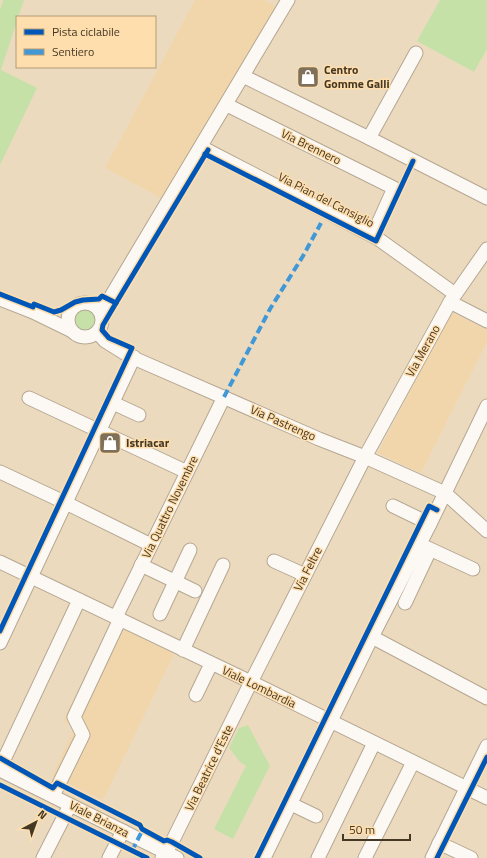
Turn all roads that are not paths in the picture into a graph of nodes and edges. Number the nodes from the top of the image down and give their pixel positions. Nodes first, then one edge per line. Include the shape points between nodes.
1 (284, 2) edge
2 (416, 53) dead end
3 (243, 76) junction
4 (227, 105) junction
5 (368, 138) junction
6 (201, 147) junction
7 (487, 198) edge
8 (373, 235) junction
9 (487, 249) edge
10 (452, 298) junction
11 (0, 299) edge
12 (88, 303) junction
13 (107, 303) junction
14 (73, 308) junction
15 (33, 312) junction
16 (102, 316) junction
17 (487, 321) edge
18 (72, 330) junction
19 (91, 335) junction
20 (134, 357) junction
21 (224, 397) junction
22 (29, 398) dead end
23 (112, 403) junction
24 (486, 406) edge
25 (139, 415) dead end
26 (100, 431) junction
27 (365, 457) junction
28 (0, 472) edge
29 (187, 472) junction
30 (445, 493) junction
31 (66, 503) junction
32 (393, 506) dead end
33 (430, 524) junction
34 (487, 530) edge
35 (151, 545) junction
36 (425, 547) junction
37 (190, 550) dead end
38 (274, 561) dead end
39 (141, 565) junction
40 (223, 565) dead end
41 (1, 566) edge
42 (473, 569) dead end
43 (305, 575) junction
44 (31, 576) junction
45 (175, 582) junction
46 (195, 591) dead end
47 (79, 600) junction
48 (405, 603) dead end
49 (160, 614) dead end
50 (118, 618) junction
51 (372, 637) junction
52 (0, 643) edge
53 (183, 650) junction
54 (211, 664) junction
55 (250, 682) junction
56 (196, 695) dead end
57 (487, 698) edge
58 (330, 722) junction
59 (374, 743) junction
60 (487, 746) edge
61 (413, 762) junction
62 (0, 769) edge
63 (466, 788) junction
64 (53, 796) junction
65 (487, 798) edge
66 (291, 804) junction
67 (70, 805) junction
68 (316, 816) dead end
69 (123, 830) junction
70 (439, 843) junction
71 (168, 856) edge
72 (43, 858) edge
73 (109, 858) edge
74 (264, 858) edge
75 (318, 858) edge
76 (365, 858) edge
77 (432, 858) edge
78 (471, 858) edge

1 - 3 street
2 - 5 street
3 - 4 street
3 - 5 street
4 - 6 street
4 - 8 street, Via Brennero via 394,188
5 - 7 street
6 - 8 street, Via Pian del Cansiglio
6 - 13 street
8 - 10 street, Via Pian del Cansiglio via 414,263
9 - 10 street, Via Merano
10 - 17 street, Via Pian del Cansiglio
10 - 27 street, Via Merano
11 - 15 street
12 - 13 street
12 - 14 street
12 - 16 street via 94,305
13 - 16 street
14 - 15 street via 64,314
14 - 18 street via 68,318
15 - 18 street
16 - 19 street via 101,327
18 - 19 street via 80,336
19 - 20 street, Via Pastrengo
20 - 21 street, Via Pastrengo
20 - 23 street
21 - 27 street, Via Pastrengo
21 - 29 street, Via Quattro Novembre
22 - 26 street
23 - 25 street
23 - 26 street
24 - 30 street
26 - 29 street
26 - 31 street
27 - 30 street, Via Pastrengo
27 - 43 street, Via Feltre
28 - 31 street
29 - 35 street, Via Quattro Novembre
30 - 33 street
30 - 34 street, Via Pastrengo
31 - 35 street
31 - 44 street
32 - 33 street
33 - 36 street
35 - 39 street, Via Quattro Novembre
36 - 42 street
36 - 48 street
36 - 51 street
37 - 45 street
38 - 43 street
39 - 45 street
39 - 50 street, Via Quattro Novembre
40 - 53 street
41 - 44 street, Viale Lombardia
43 - 55 street, Via Feltre
44 - 47 street, Viale Lombardia
44 - 52 street
45 - 46 street
45 - 49 street
47 - 50 street, Viale Lombardia
47 - 62 street
50 - 53 street, Viale Lombardia
50 - 64 street, Via Quattro Novembre via 74,717 83,735
51 - 57 street
51 - 58 street
53 - 54 street, Viale Lombardia
54 - 55 street, Viale Lombardia
54 - 56 street
55 - 58 street, Viale Lombardia
55 - 71 street, Via Beatrice d'Este via 175,835
58 - 59 street, Viale Lombardia
58 - 66 street
59 - 61 street, Viale Lombardia
59 - 75 street
60 - 63 street
61 - 63 street, Viale Lombardia
61 - 76 street
62 - 64 street, Viale Brianza
63 - 65 street, Viale Lombardia
63 - 70 street
64 - 67 street, Viale Brianza
66 - 68 street
66 - 74 street
67 - 69 street, Viale Brianza
67 - 72 street
69 - 71 street, Viale Brianza
69 - 73 street
70 - 77 street
70 - 78 street

